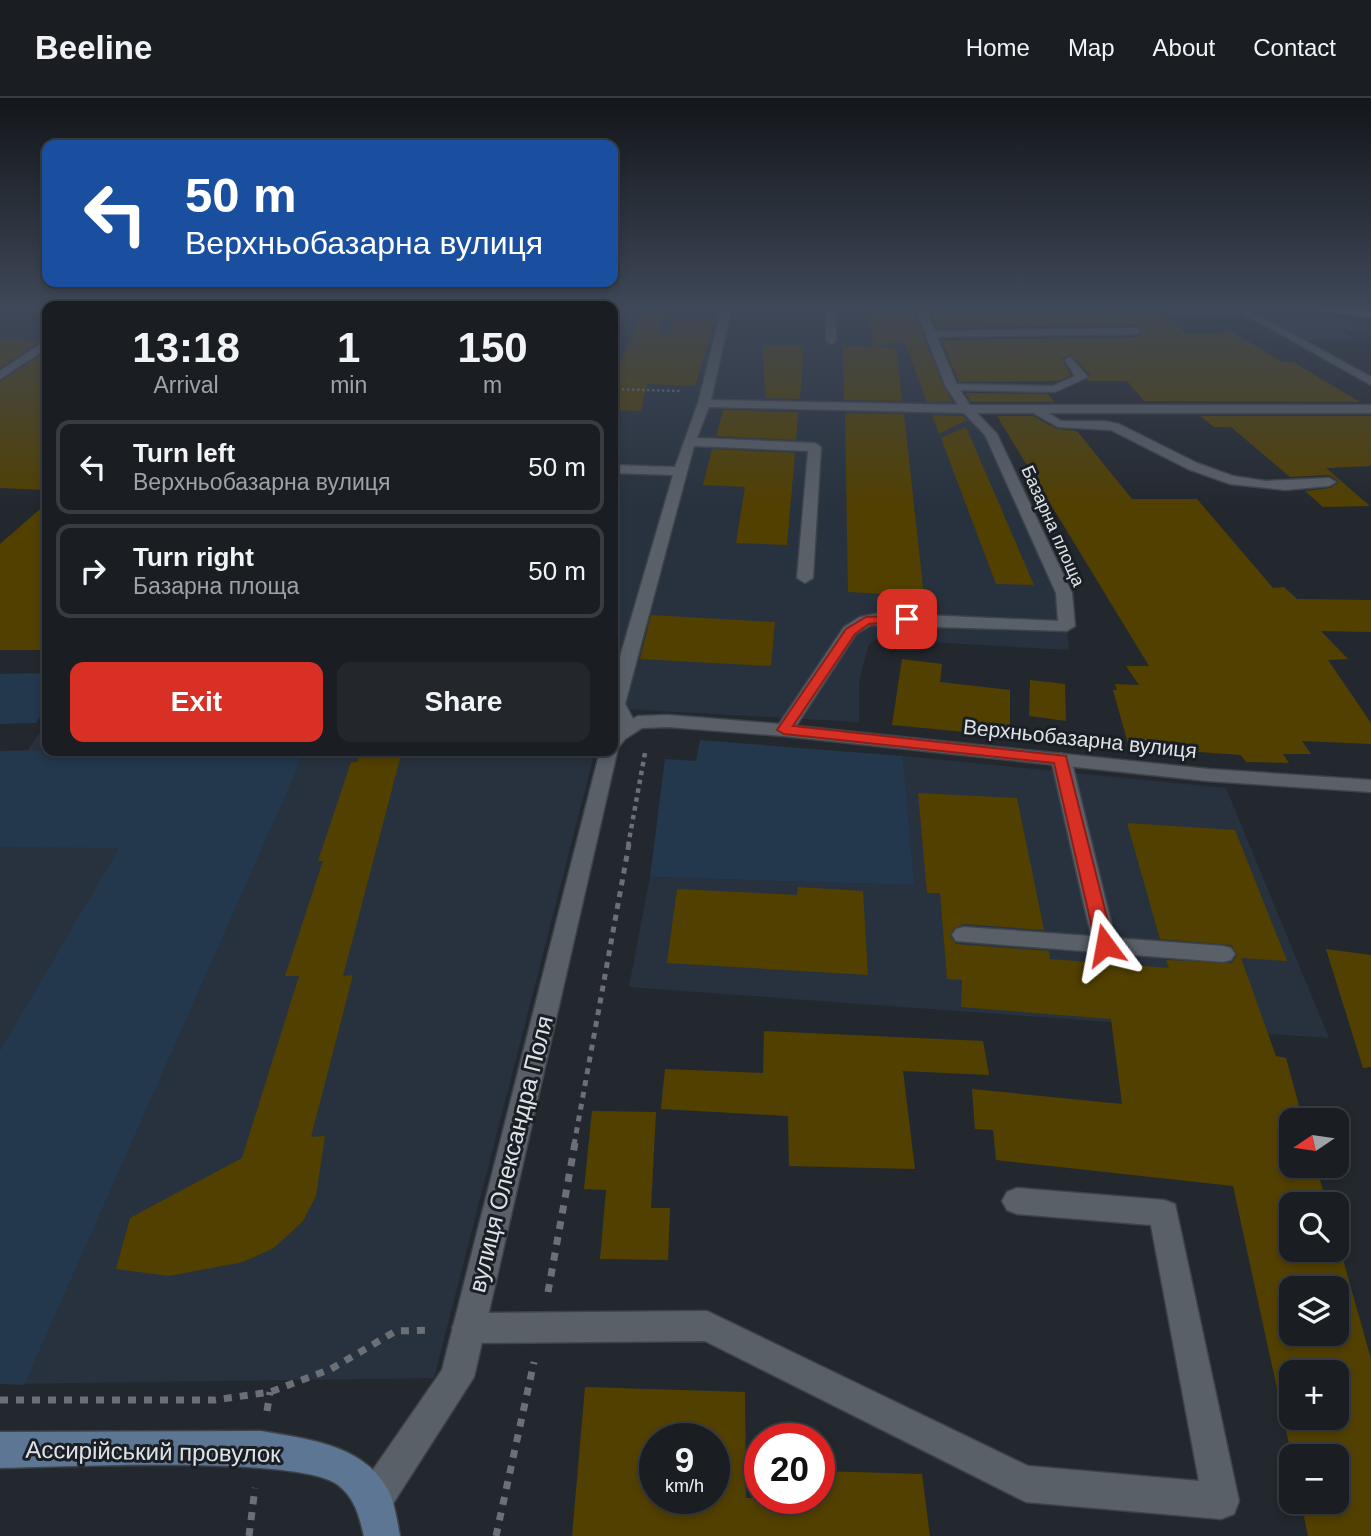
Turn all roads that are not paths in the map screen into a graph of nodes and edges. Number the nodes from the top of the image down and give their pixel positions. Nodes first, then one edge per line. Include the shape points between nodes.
1 (711, 374) edge
2 (947, 374) edge
3 (1080, 374) edge
4 (952, 387) junction
5 (705, 398) junction
6 (1371, 409) edge
7 (967, 410) junction
8 (1039, 411) junction
9 (689, 442) junction
10 (618, 469) edge
11 (682, 471) junction
12 (1329, 482) dead end
13 (805, 578) dead end
14 (618, 698) edge
15 (618, 709) edge
16 (628, 728) junction
17 (784, 730) junction
18 (618, 734) edge
19 (609, 756) edge
20 (1061, 759) junction
21 (1371, 786) edge
22 (964, 935) dead end
23 (1105, 945) junction
24 (1223, 954) dead end
25 (1017, 1201) dead end
26 (468, 1328) junction
27 (0, 1450) edge
28 (374, 1500) junction
29 (382, 1536) edge

1 - 5 street
2 - 4 street, Базарна площа
3 - 4 street via 1082,377 1055,389
4 - 7 street, Базарна площа
5 - 7 street
5 - 9 street
6 - 8 street
7 - 8 street
7 - 17 street, Базарна площа via 991,434 1064,593 1067,626 866,621 850,631
8 - 12 street via 1056,425 1116,427 1209,475 1248,485
9 - 11 street
9 - 13 street via 814,447
10 - 11 street
11 - 14 street
15 - 16 street
16 - 17 street via 651,721
16 - 18 street
17 - 20 street, Верхньобазарна вулиця
19 - 26 street, вулиця Олександра Поля
20 - 21 street, Верхньобазарна вулиця
20 - 23 street
22 - 23 street
23 - 24 street
25 - 26 street via 1164,1213 1221,1501 1026,1484 707,1326
26 - 28 street, вулиця Олександра Поля via 457,1377
27 - 28 street, Ассирійський провулок via 261,1449 318,1459 350,1472
28 - 29 street

